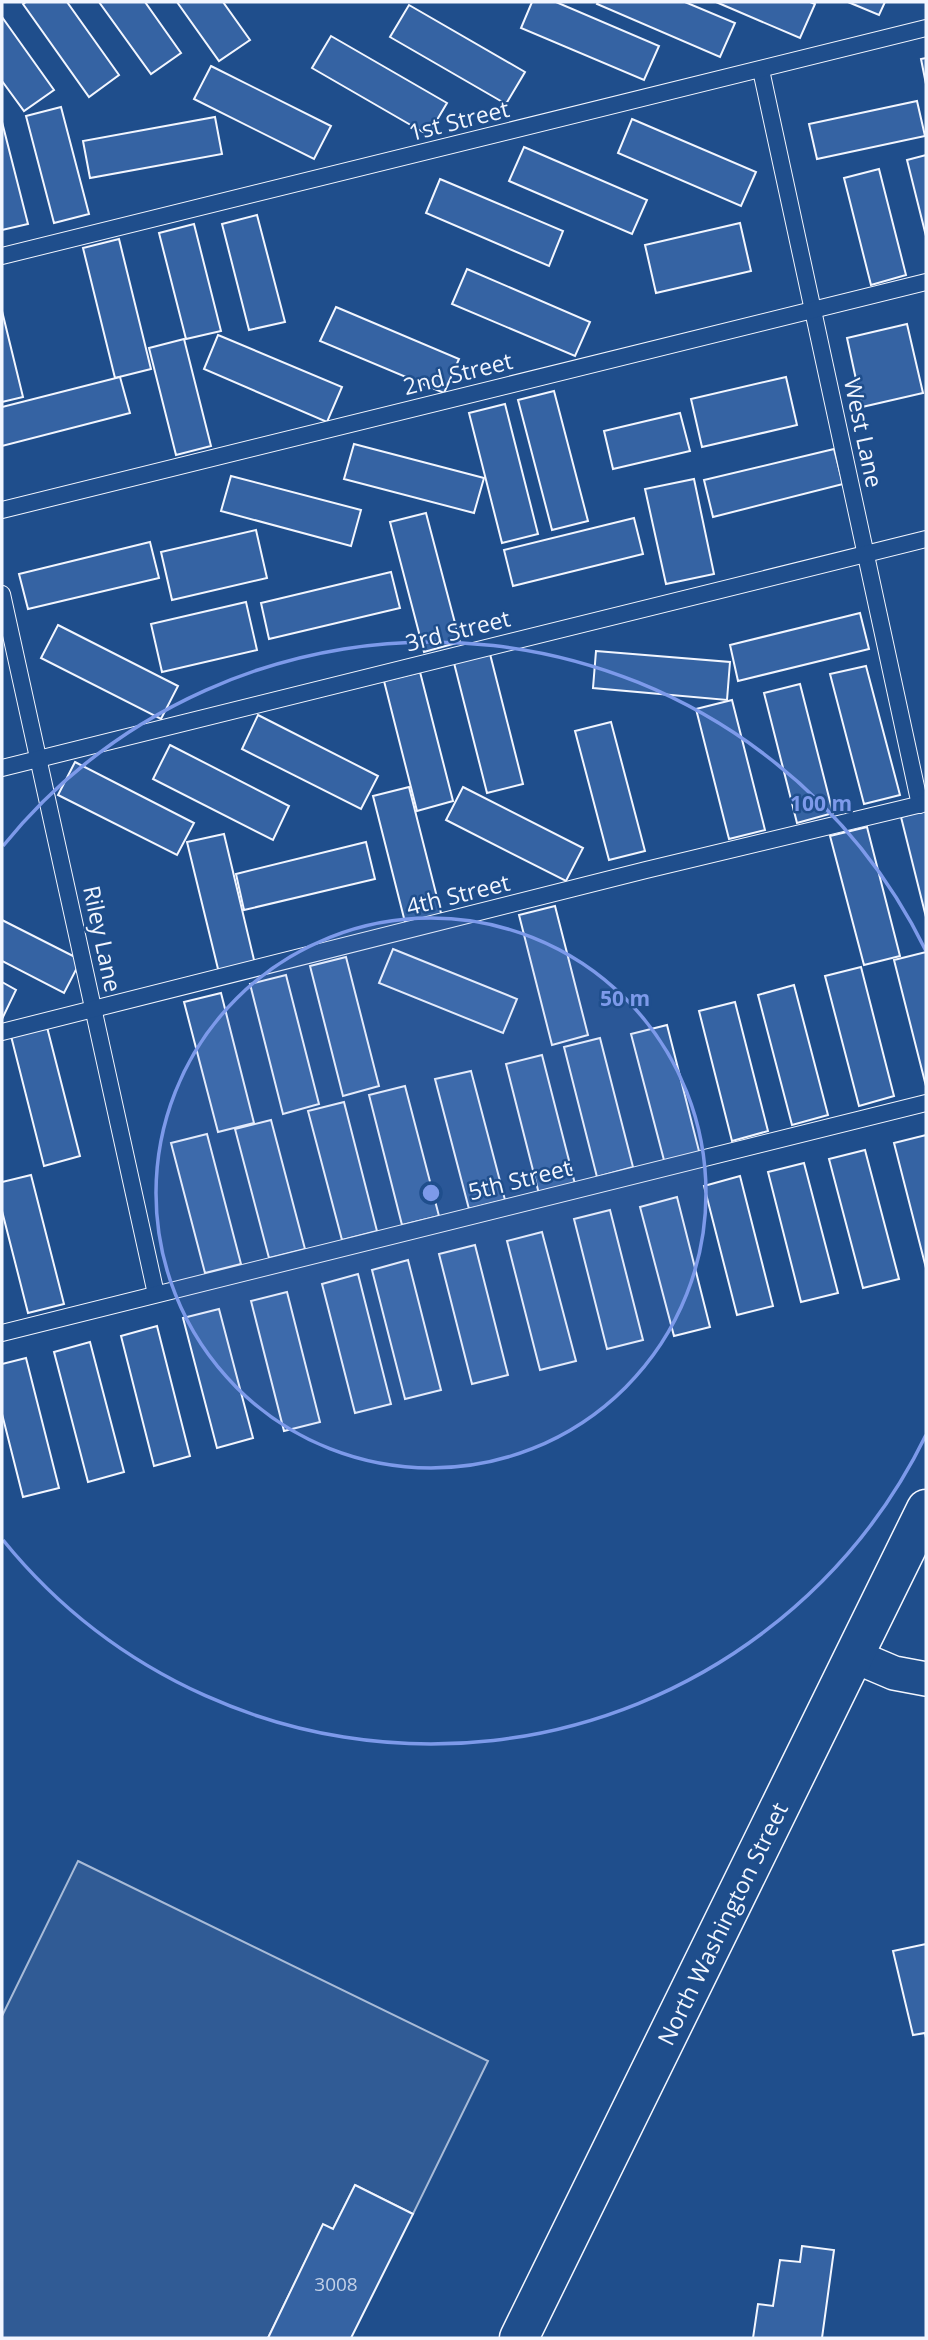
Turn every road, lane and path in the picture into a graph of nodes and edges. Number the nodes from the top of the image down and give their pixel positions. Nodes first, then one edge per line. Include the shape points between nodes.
1 (926, 28) edge
2 (761, 70) junction
3 (2, 256) edge
4 (926, 282) edge
5 (813, 310) junction
6 (2, 510) edge
7 (926, 539) edge
8 (866, 553) junction
9 (2, 594) edge
10 (40, 759) junction
11 (2, 768) edge
12 (923, 804) edge
13 (95, 1011) junction
14 (2, 1032) edge
15 (926, 1103) edge
16 (156, 1294) junction
17 (2, 1332) edge
18 (926, 1509) edge
19 (854, 1656) junction
20 (926, 1679) edge
21 (519, 2338) edge

1 - 2 lane, 1st Street
2 - 3 lane, 1st Street
2 - 5 lane, West Lane
4 - 5 lane, 2nd Street
5 - 6 lane, 2nd Street
5 - 8 lane, West Lane
7 - 8 lane, 3rd Street
8 - 10 lane, 3rd Street
8 - 12 lane, West Lane
9 - 10 lane, Riley Lane
10 - 11 lane, 3rd Street
10 - 13 lane, Riley Lane
12 - 13 lane, 4th Street
13 - 14 lane, 4th Street
13 - 16 lane, Riley Lane
15 - 16 lane, 5th Street
16 - 17 lane, 5th Street
18 - 19 main road, North Washington Street
19 - 20 street via 894,1673
19 - 21 main road, North Washington Street

